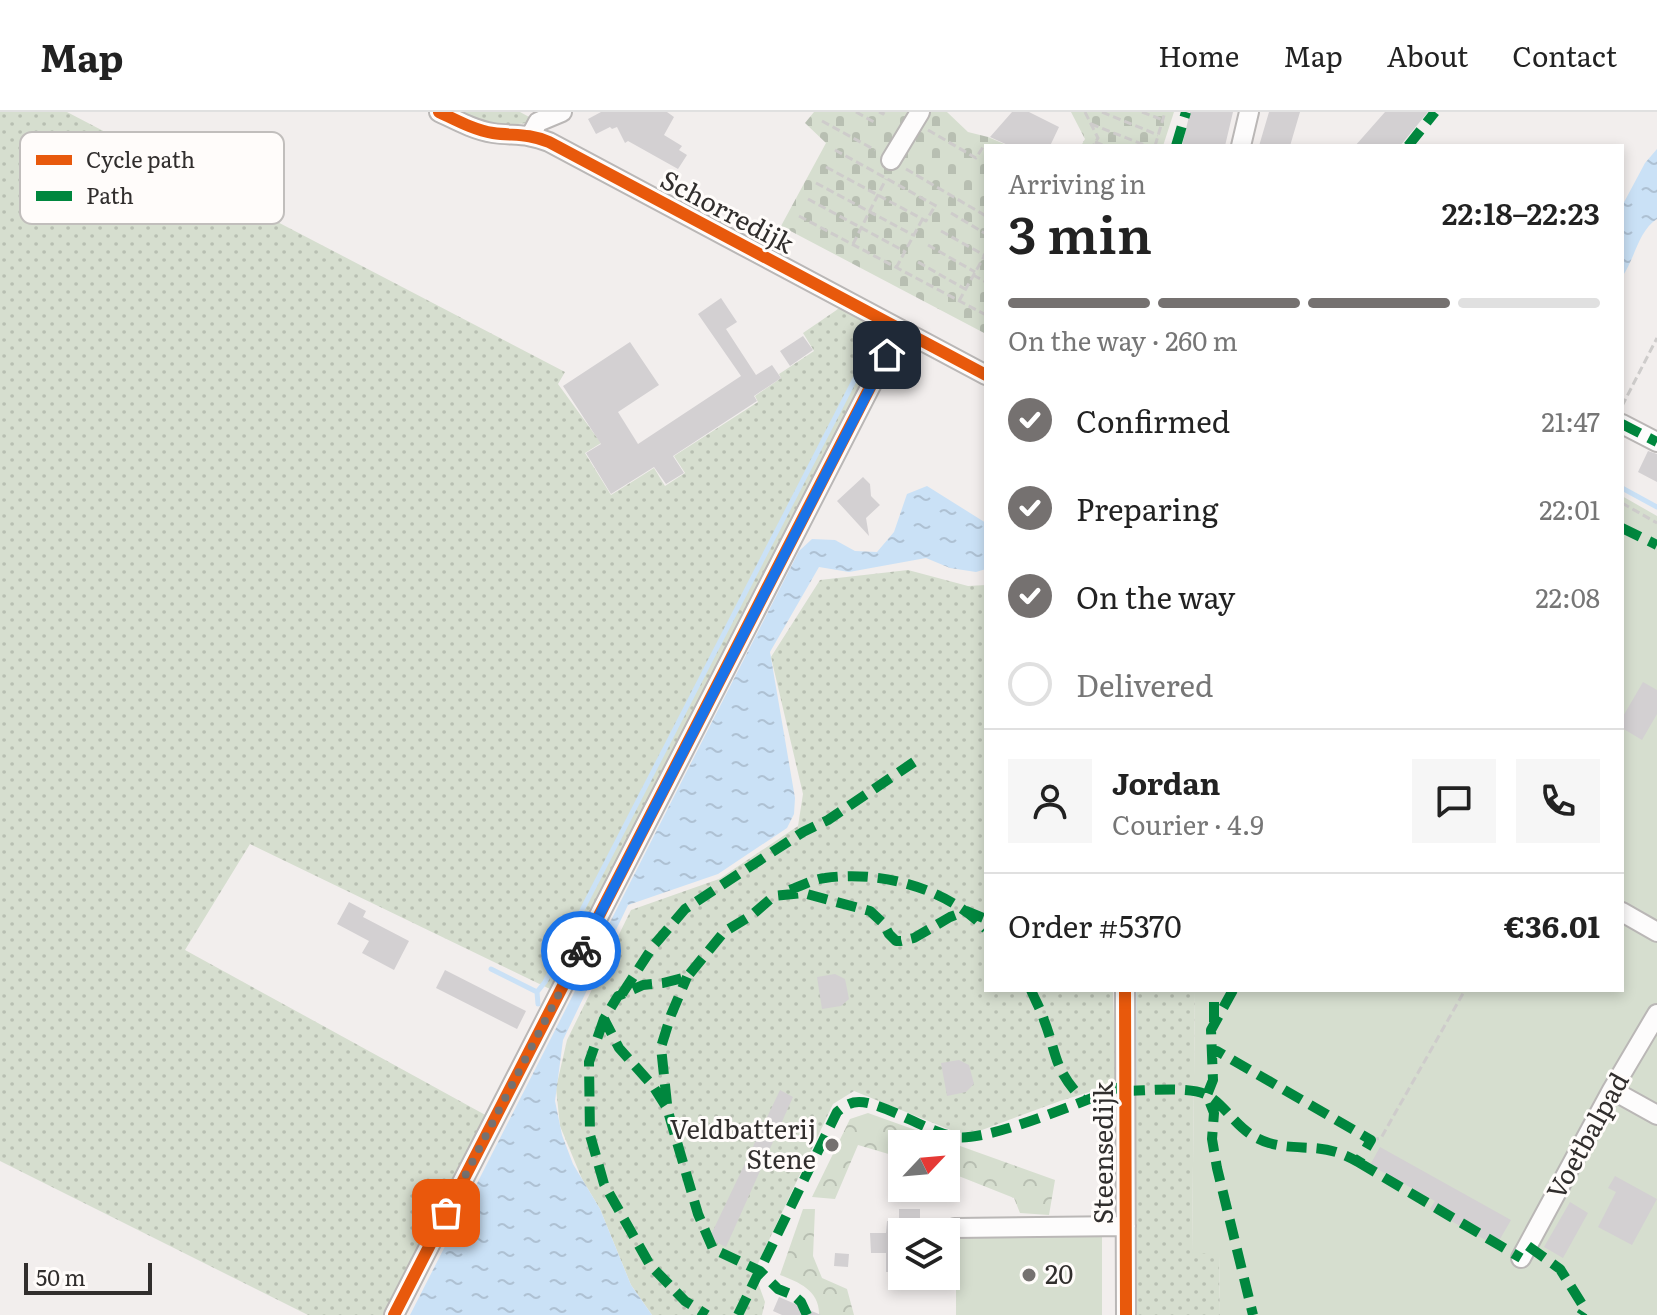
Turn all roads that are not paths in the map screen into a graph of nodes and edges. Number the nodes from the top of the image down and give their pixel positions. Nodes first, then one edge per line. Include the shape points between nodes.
1 (439, 112) edge
2 (1249, 112) edge
3 (558, 113) edge
4 (917, 117) edge
5 (531, 135) junction
6 (1241, 144) edge
7 (891, 160) road end
8 (900, 329) junction
9 (984, 374) edge
10 (1624, 425) edge
11 (1657, 442) edge
12 (1624, 913) edge
13 (1657, 932) edge
14 (1125, 992) edge
15 (1657, 1014) edge
16 (1612, 1090) junction
17 (1657, 1115) edge
18 (1126, 1226) junction
19 (960, 1228) edge
20 (1521, 1258) dead end
21 (394, 1315) edge
22 (1126, 1315) edge

1 - 5 street, Schorredijk via 492,133
2 - 6 street
3 - 5 street via 538,122
4 - 7 street
5 - 8 street, Schorredijk
8 - 9 street, Schorredijk
8 - 21 street
10 - 11 street
12 - 13 street
14 - 18 street, Steensedijk
15 - 16 street, Voetbalpad
16 - 17 street
16 - 20 street, Voetbalpad
18 - 19 street
18 - 22 street, Steensedijk

